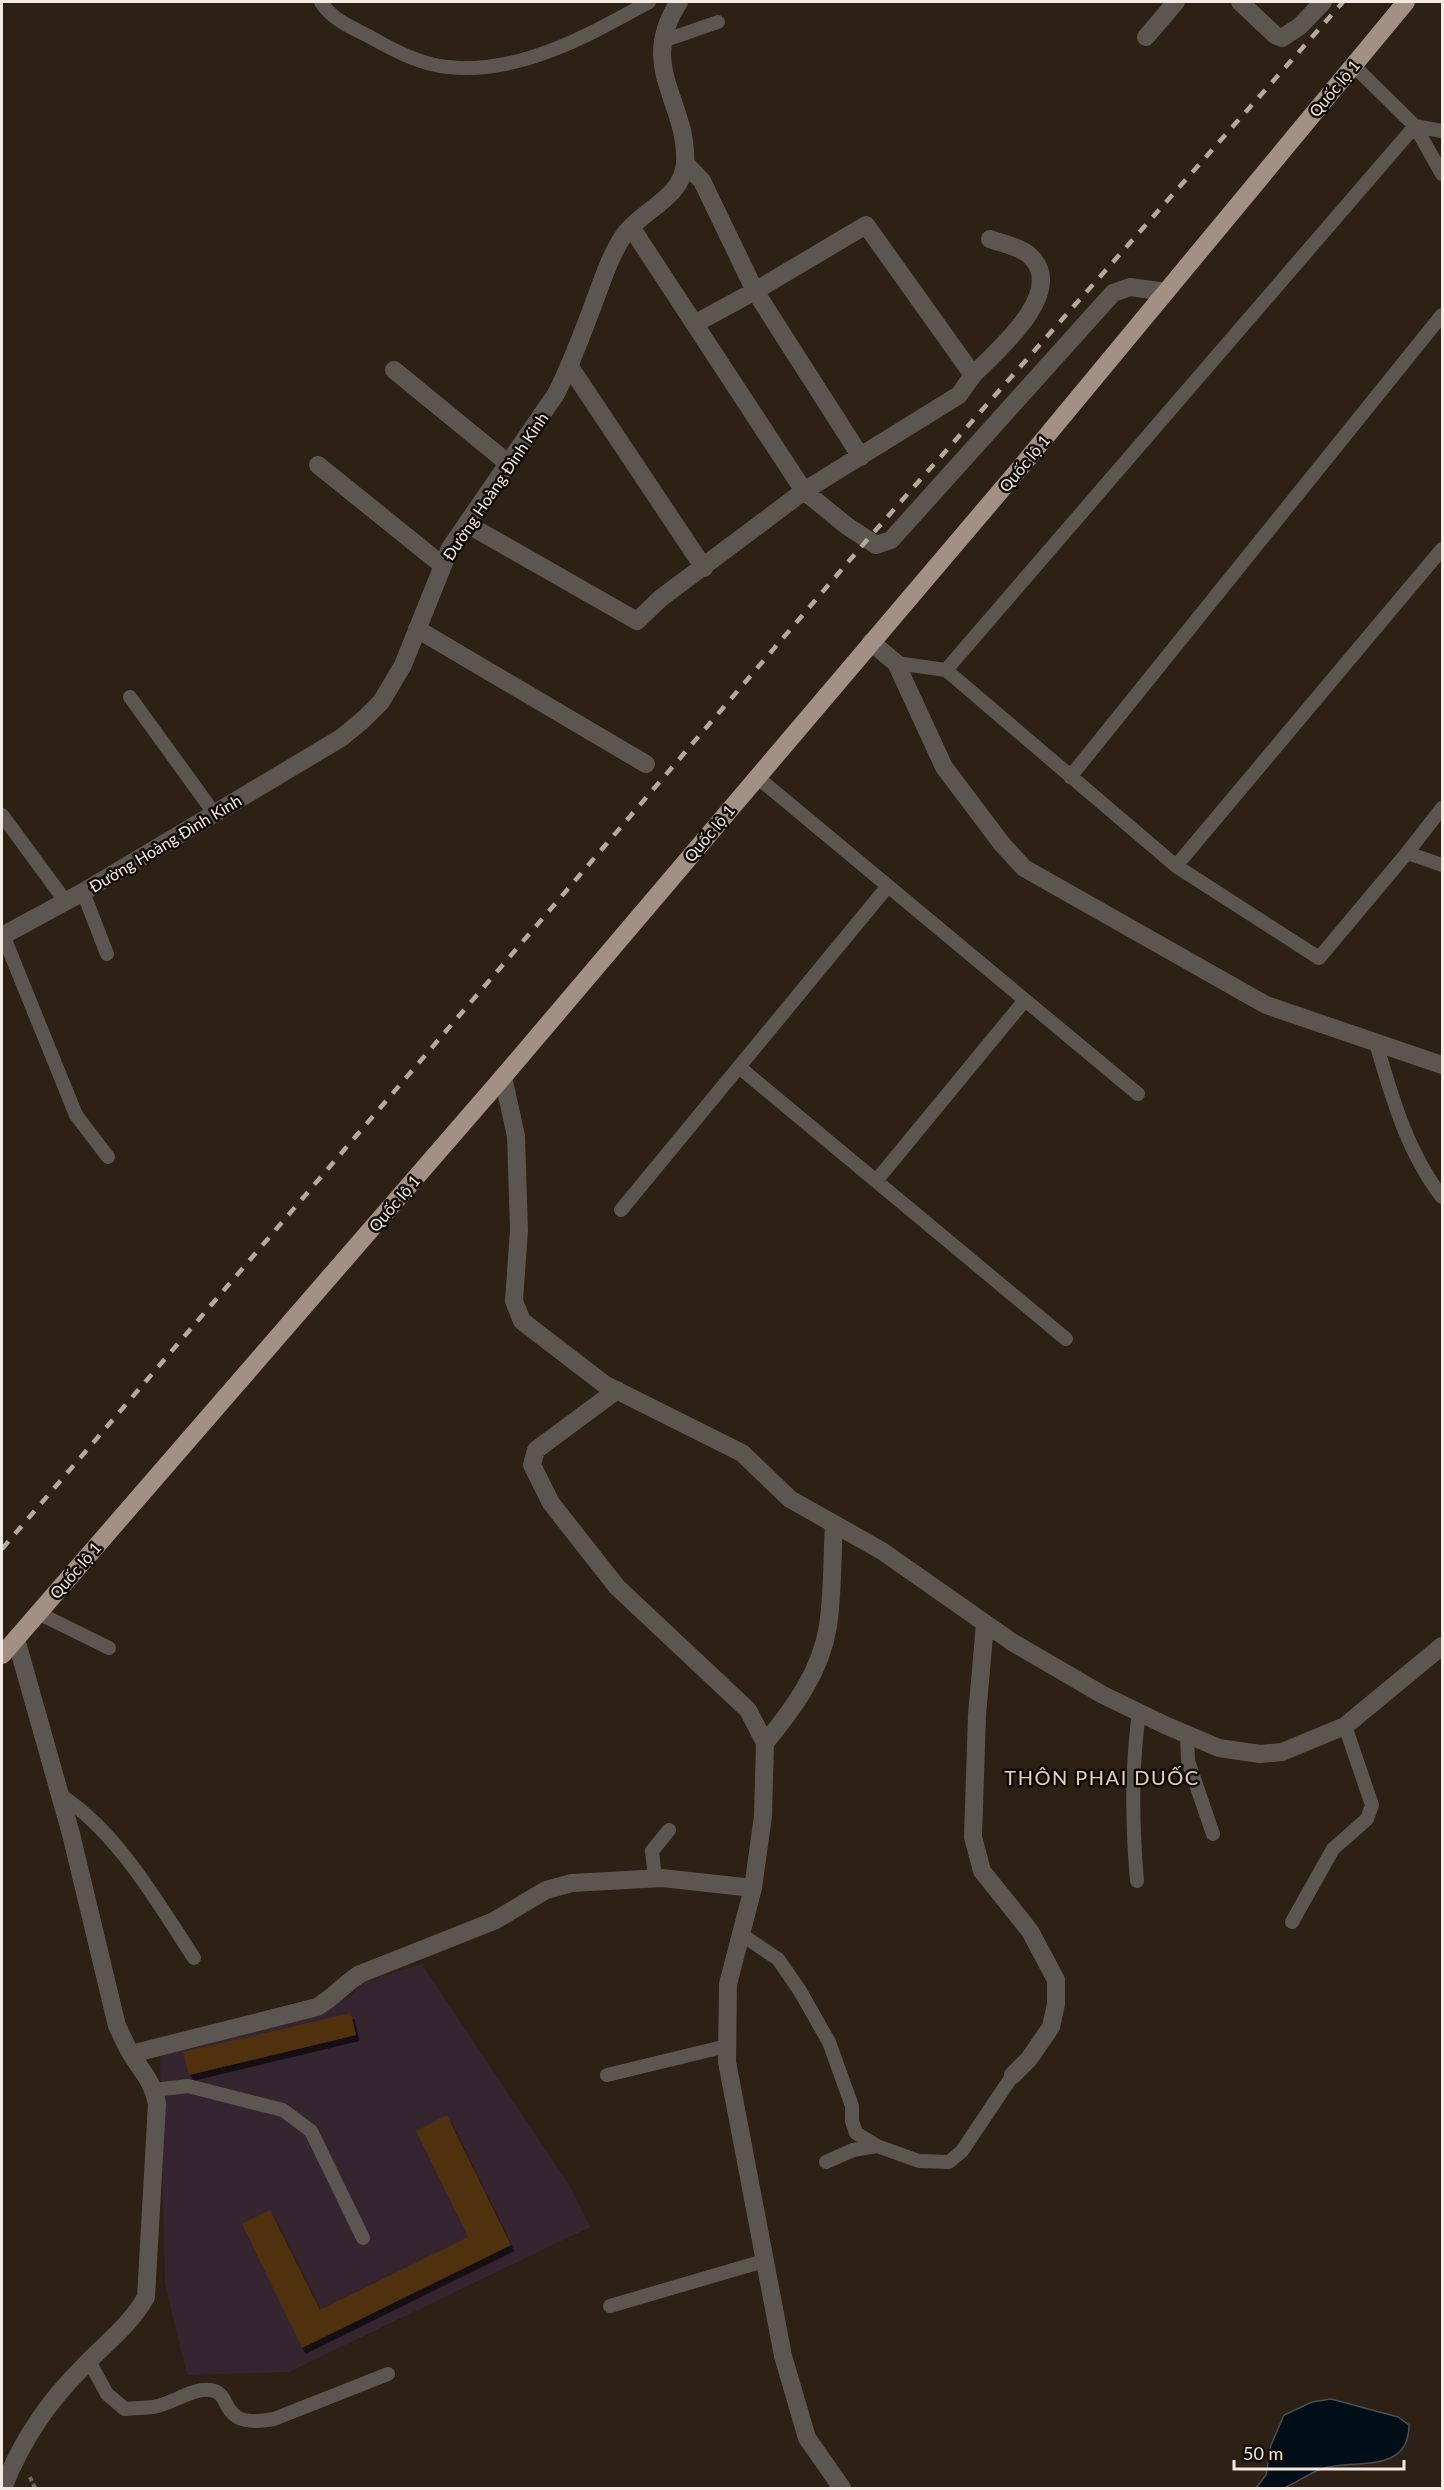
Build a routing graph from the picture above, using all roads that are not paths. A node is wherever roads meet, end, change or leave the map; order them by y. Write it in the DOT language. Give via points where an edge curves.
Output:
graph roads {
  1 [pos="321,2"];
  2 [pos="649,2"];
  3 [pos="679,2"];
  4 [pos="1176,2"];
  5 [pos="1240,2"];
  6 [pos="1323,2"];
  7 [pos="1406,2"];
  8 [pos="718,22"];
  9 [pos="1146,37"];
  10 [pos="663,41"];
  11 [pos="1353,64"];
  12 [pos="1415,126"];
  13 [pos="1443,131"];
  14 [pos="685,163"];
  15 [pos="1443,174"];
  16 [pos="631,227"];
  17 [pos="990,239"];
  18 [pos="755,291"];
  19 [pos="1166,292"];
  20 [pos="1443,315"];
  21 [pos="696,323"];
  22 [pos="570,367"];
  23 [pos="394,370"];
  24 [pos="973,375"];
  25 [pos="861,457"];
  26 [pos="509,464"];
  27 [pos="318,465"];
  28 [pos="804,491"];
  29 [pos="467,524"];
  30 [pos="1443,549"];
  31 [pos="442,565"];
  32 [pos="704,568"];
  33 [pos="417,629"];
  34 [pos="871,642"];
  35 [pos="896,663"];
  36 [pos="946,670"];
  37 [pos="130,697"];
  38 [pos="646,764"];
  39 [pos="757,777"];
  40 [pos="1070,777"];
  41 [pos="1443,808"];
  42 [pos="214,813"];
  43 [pos="2,815"];
  44 [pos="1407,853"];
  45 [pos="1443,865"];
  46 [pos="1176,866"];
  47 [pos="888,886"];
  48 [pos="83,892"];
  49 [pos="66,902"];
  50 [pos="2,936"];
  51 [pos="107,954"];
  52 [pos="1025,1000"];
  53 [pos="1376,1043"];
  54 [pos="1443,1065"];
  55 [pos="739,1067"];
  56 [pos="503,1077"];
  57 [pos="1138,1094"];
  58 [pos="108,1157"];
  59 [pos="876,1181"];
  60 [pos="1443,1197"];
  61 [pos="621,1210"];
  62 [pos="1066,1339"];
  63 [pos="616,1390"];
  64 [pos="834,1524"];
  65 [pos="38,1613"];
  66 [pos="985,1624"];
  67 [pos="15,1639"];
  68 [pos="1443,1646"];
  69 [pos="109,1648"];
  70 [pos="2,1655"];
  71 [pos="1139,1713"];
  72 [pos="1345,1726"];
  73 [pos="1187,1735"];
  74 [pos="765,1743"];
  75 [pos="60,1796"];
  76 [pos="669,1830"];
  77 [pos="1213,1833"];
  78 [pos="655,1878"];
  79 [pos="1137,1881"];
  80 [pos="753,1888"];
  81 [pos="1293,1922"];
  82 [pos="742,1935"];
  83 [pos="194,1958"];
  84 [pos="727,2046"];
  85 [pos="131,2054"];
  86 [pos="607,2075"];
  87 [pos="1013,2075"];
  88 [pos="154,2090"];
  89 [pos="877,2146"];
  90 [pos="826,2162"];
  91 [pos="363,2238"];
  92 [pos="764,2261"];
  93 [pos="610,2306"];
  94 [pos="90,2361"];
  95 [pos="388,2373"];
  96 [pos="3,2488"];
  97 [pos="842,2488"];
  1 -- 2 [label="lane" via="328,13 346,24 421,62 448,68 493,68 548,52"];
  3 -- 10 [label="street" via="667,21"];
  4 -- 9 [label="street"];
  5 -- 6 [label="street" via="1282,38"];
  7 -- 11 [label="highway, Quốc lộ 1"];
  8 -- 10 [label="lane"];
  10 -- 14 [label="street" via="664,69"];
  11 -- 12 [label="lane"];
  11 -- 19 [label="highway, Quốc lộ 1"];
  12 -- 13 [label="lane"];
  12 -- 15 [label="lane"];
  12 -- 36 [label="lane"];
  14 -- 16 [label="street, Đường Hoàng Đình Kinh" via="666,199"];
  14 -- 18 [label="street" via="710,195"];
  16 -- 21 [label="street"];
  16 -- 22 [label="street, Đường Hoàng Đình Kinh" via="611,257"];
  17 -- 24 [label="street" via="1031,256 1039,267 1040,285 1026,320"];
  18 -- 21 [label="street"];
  18 -- 24 [label="street" via="866,225"];
  18 -- 25 [label="street"];
  19 -- 28 [label="street" via="1130,287 1113,293 887,543 876,545 867,540"];
  19 -- 34 [label="highway, Quốc lộ 1"];
  20 -- 40 [label="lane"];
  21 -- 28 [label="street"];
  22 -- 26 [label="street, Đường Hoàng Đình Kinh"];
  22 -- 32 [label="street"];
  23 -- 26 [label="street"];
  24 -- 25 [label="street" via="959,395"];
  25 -- 28 [label="street"];
  26 -- 29 [label="street, Đường Hoàng Đình Kinh"];
  27 -- 31 [label="street"];
  28 -- 32 [label="street"];
  29 -- 31 [label="street, Đường Hoàng Đình Kinh"];
  29 -- 32 [label="street" via="637,621 661,598"];
  30 -- 46 [label="lane"];
  31 -- 33 [label="street, Đường Hoàng Đình Kinh"];
  33 -- 38 [label="street"];
  33 -- 42 [label="street, Đường Hoàng Đình Kinh" via="391,686 364,719 341,738"];
  34 -- 35 [label="street"];
  34 -- 39 [label="highway, Quốc lộ 1"];
  35 -- 36 [label="lane"];
  35 -- 53 [label="street" via="944,767 1024,868 1266,1005"];
  36 -- 40 [label="lane"];
  37 -- 42 [label="lane"];
  39 -- 47 [label="lane"];
  39 -- 56 [label="highway, Quốc lộ 1"];
  40 -- 46 [label="lane"];
  41 -- 44 [label="lane"];
  42 -- 48 [label="street, Đường Hoàng Đình Kinh"];
  43 -- 49 [label="lane"];
  44 -- 45 [label="lane"];
  44 -- 46 [label="lane" via="1319,958"];
  47 -- 52 [label="lane"];
  47 -- 55 [label="lane"];
  48 -- 49 [label="street, Đường Hoàng Đình Kinh"];
  48 -- 51 [label="lane"];
  49 -- 50 [label="street, Đường Hoàng Đình Kinh"];
  50 -- 58 [label="lane" via="46,1035 64,1090 76,1115"];
  52 -- 57 [label="lane"];
  52 -- 59 [label="lane"];
  53 -- 54 [label="street"];
  53 -- 60 [label="lane" via="1397,1116 1430,1181"];
  55 -- 59 [label="lane"];
  55 -- 61 [label="lane"];
  56 -- 63 [label="street" via="516,1136 519,1230 514,1301 522,1321"];
  56 -- 65 [label="highway, Quốc lộ 1"];
  59 -- 62 [label="lane"];
  63 -- 64 [label="street" via="742,1453 790,1499"];
  63 -- 74 [label="street" via="536,1450 532,1465 551,1503 617,1587 748,1710"];
  64 -- 66 [label="street" via="882,1551"];
  64 -- 74 [label="street" via="828,1627 812,1676 794,1708"];
  65 -- 67 [label="highway, Quốc lộ 1"];
  65 -- 69 [label="lane"];
  66 -- 71 [label="street"];
  66 -- 87 [label="street" via="973,1837 982,1871 1030,1931 1056,1980 1051,2027"];
  67 -- 70 [label="highway, Quốc lộ 1"];
  67 -- 75 [label="street"];
  68 -- 72 [label="street"];
  71 -- 73 [label="street"];
  71 -- 79 [label="lane" via="1133,1753 1132,1822"];
  72 -- 73 [label="street" via="1282,1752 1260,1755 1219,1748"];
  72 -- 81 [label="lane" via="1372,1805 1367,1819 1333,1849"];
  73 -- 77 [label="lane" via="1188,1761"];
  74 -- 80 [label="street" via="763,1816"];
  75 -- 83 [label="lane" via="79,1809 125,1857"];
  75 -- 85 [label="street" via="117,2026"];
  76 -- 78 [label="lane" via="652,1851"];
  78 -- 80 [label="street"];
  78 -- 85 [label="street" via="572,1883 546,1890 494,1921 360,1974 316,2007"];
  80 -- 82 [label="street"];
  82 -- 84 [label="street" via="728,1984"];
  82 -- 89 [label="lane" via="778,1959 800,1991 829,2042 849,2097 856,2133"];
  84 -- 86 [label="lane"];
  84 -- 92 [label="street"];
  85 -- 88 [label="street"];
  87 -- 89 [label="lane" via="962,2151 950,2162 919,2161"];
  88 -- 91 [label="lane" via="188,2085 283,2110 311,2131"];
  88 -- 94 [label="street" via="157,2104 146,2297 134,2317"];
  89 -- 90 [label="lane" via="853,2150"];
  92 -- 93 [label="lane"];
  92 -- 97 [label="street" via="783,2356 807,2438"];
  94 -- 95 [label="lane" via="107,2394 125,2409 154,2407 201,2390 214,2390 232,2415 259,2422"];
  94 -- 96 [label="street" via="42,2413 18,2452"];
}
